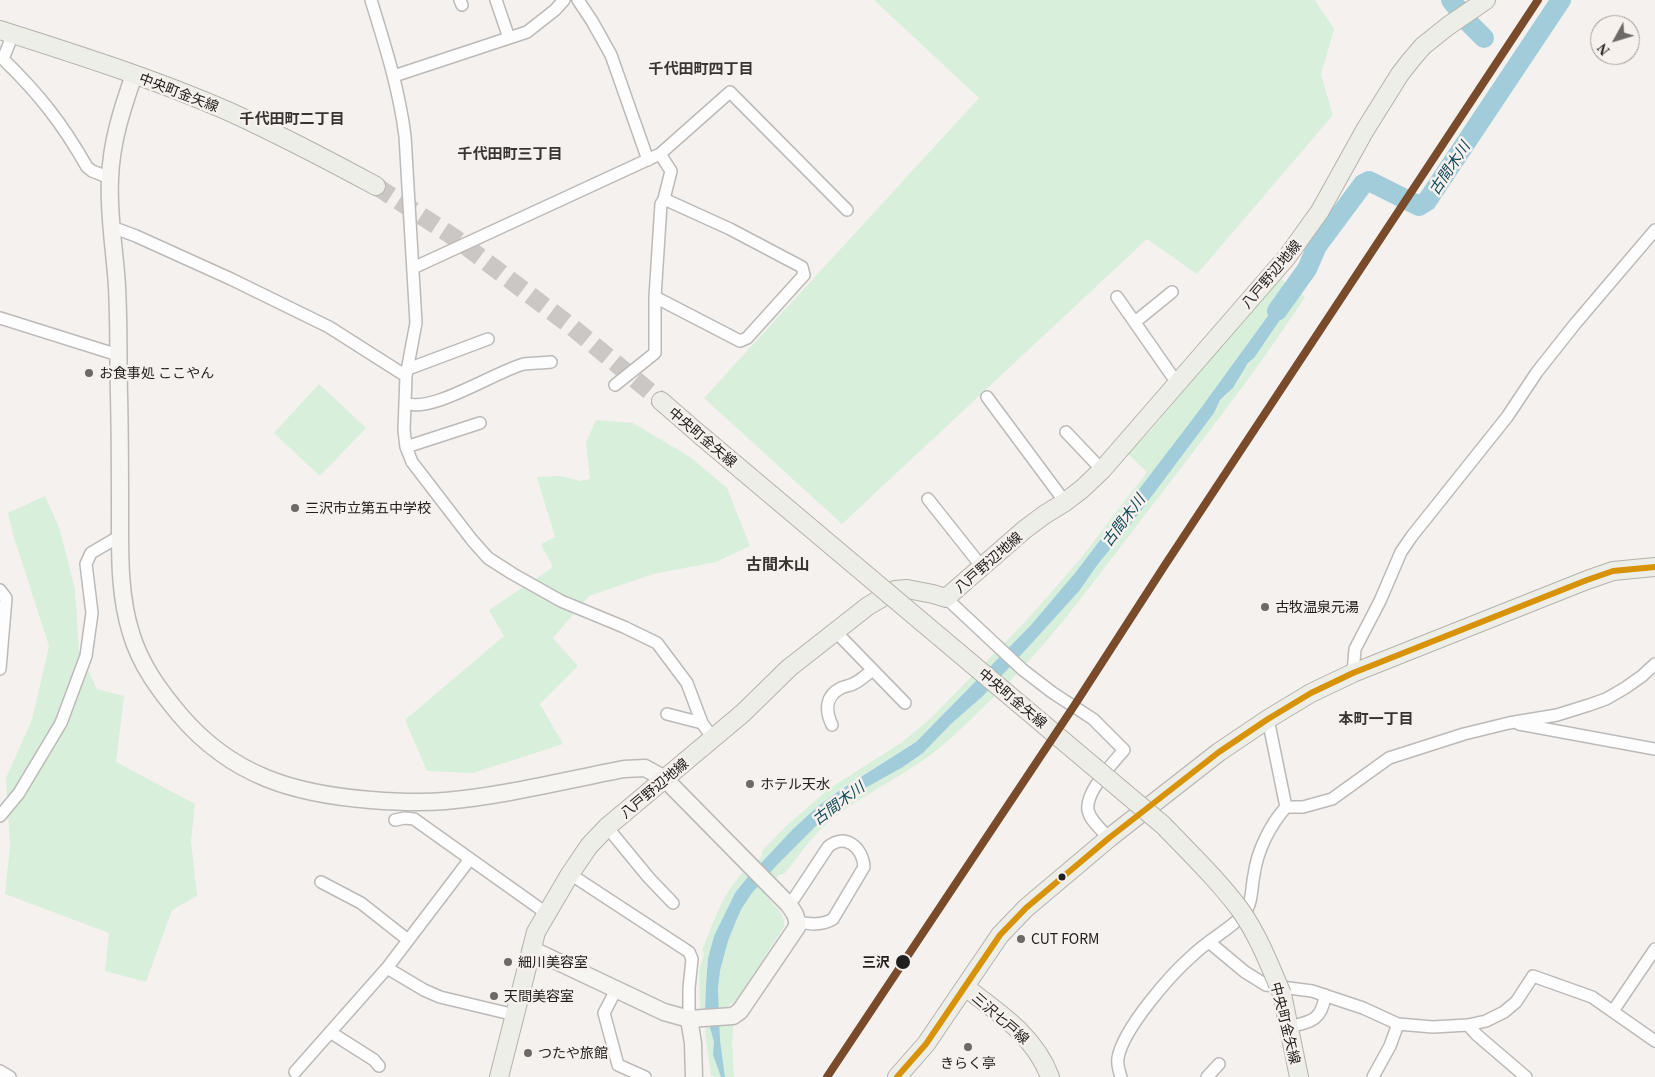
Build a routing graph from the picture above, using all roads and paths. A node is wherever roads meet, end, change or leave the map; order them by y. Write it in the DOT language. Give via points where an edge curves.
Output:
graph roads {
  1 [pos="496,0"];
  2 [pos="564,0"];
  3 [pos="578,0"];
  4 [pos="1486,0"];
  5 [pos="374,1"];
  6 [pos="6,32"];
  7 [pos="509,38"];
  8 [pos="1,61"];
  9 [pos="134,75"];
  10 [pos="394,76"];
  11 [pos="660,154"];
  12 [pos="648,160"];
  13 [pos="110,178"];
  14 [pos="376,186"];
  15 [pos="664,199"];
  16 [pos="847,210"];
  17 [pos="112,228"];
  18 [pos="1655,230"];
  19 [pos="413,268"];
  20 [pos="1172,292"];
  21 [pos="655,297"];
  22 [pos="1117,297"];
  23 [pos="0,318"];
  24 [pos="1134,322"];
  25 [pos="488,339"];
  26 [pos="118,355"];
  27 [pos="551,362"];
  28 [pos="407,372"];
  29 [pos="1177,384"];
  30 [pos="616,385"];
  31 [pos="987,397"];
  32 [pos="661,401"];
  33 [pos="406,403"];
  34 [pos="480,423"];
  35 [pos="1066,432"];
  36 [pos="406,447"];
  37 [pos="1102,470"];
  38 [pos="928,499"];
  39 [pos="1065,502"];
  40 [pos="120,536"];
  41 [pos="1655,566"];
  42 [pos="982,567"];
  43 [pos="0,590"];
  44 [pos="946,598"];
  45 [pos="835,631"];
  46 [pos="1655,664"];
  47 [pos="0,669"];
  48 [pos="873,670"];
  49 [pos="1353,673"];
  50 [pos="905,703"];
  51 [pos="667,714"];
  52 [pos="1268,719"];
  53 [pos="702,723"];
  54 [pos="1509,723"];
  55 [pos="832,725"];
  56 [pos="712,737"];
  57 [pos="1655,749"];
  58 [pos="665,779"];
  59 [pos="1286,807"];
  60 [pos="0,816"];
  61 [pos="394,820"];
  62 [pos="606,827"];
  63 [pos="1109,838"];
  64 [pos="470,859"];
  65 [pos="570,874"];
  66 [pos="321,882"];
  67 [pos="673,903"];
  68 [pos="788,904"];
  69 [pos="546,913"];
  70 [pos="797,922"];
  71 [pos="408,940"];
  72 [pos="1208,942"];
  73 [pos="1655,948"];
  74 [pos="532,950"];
  75 [pos="387,968"];
  76 [pos="965,987"];
  77 [pos="616,990"];
  78 [pos="1325,995"];
  79 [pos="1613,1011"];
  80 [pos="515,1015"];
  81 [pos="692,1019"];
  82 [pos="1398,1024"];
  83 [pos="1468,1024"];
  84 [pos="1288,1027"];
  85 [pos="330,1032"];
  86 [pos="1655,1041"];
  87 [pos="1220,1064"];
  88 [pos="618,1065"];
  89 [pos="379,1066"];
  90 [pos="0,1071"];
  91 [pos="295,1072"];
  92 [pos="10,1077"];
  93 [pos="499,1077"];
  94 [pos="618,1077"];
  95 [pos="646,1077"];
  96 [pos="694,1077"];
  97 [pos="897,1077"];
  98 [pos="1050,1077"];
  99 [pos="1121,1077"];
  100 [pos="1207,1077"];
  101 [pos="1299,1077"];
  102 [pos="1373,1077"];
  103 [pos="1526,1077"];
  1 -- 7 [label="street"];
  2 -- 7 [label="street" via="528,32"];
  3 -- 12 [label="street" via="611,56"];
  4 -- 29 [label="main road, 八戸野辺地線" via="1423,46 1411,60 1365,130 1320,212 1287,257"];
  5 -- 10 [label="street"];
  6 -- 8 [label="street"];
  6 -- 9 [label="main road, 中央町金矢線"];
  7 -- 10 [label="street"];
  8 -- 13 [label="street" via="40,96 87,167"];
  9 -- 13 [label="street" via="117,127"];
  9 -- 14 [label="main road, 中央町金矢線" via="303,146"];
  10 -- 19 [label="street" via="405,136"];
  11 -- 12 [label="street"];
  11 -- 15 [label="street" via="671,171"];
  11 -- 16 [label="street" via="730,92"];
  12 -- 19 [label="street"];
  13 -- 17 [label="street"];
  15 -- 21 [label="street" via="661,204"];
  15 -- 21 [label="street" via="802,267 804,275 747,338 740,341"];
  17 -- 26 [label="street" via="118,289"];
  17 -- 28 [label="street" via="231,279 329,327"];
  18 -- 49 [label="street" via="1537,372 1507,416 1412,536 1355,649"];
  19 -- 28 [label="street" via="416,323"];
  20 -- 24 [label="street"];
  21 -- 30 [label="street" via="655,353"];
  22 -- 24 [label="street"];
  23 -- 26 [label="street"];
  24 -- 29 [label="street"];
  25 -- 28 [label="street"];
  26 -- 40 [label="street"];
  27 -- 33 [label="street" via="524,364 428,403"];
  28 -- 33 [label="street"];
  29 -- 37 [label="main road, 八戸野辺地線"];
  31 -- 39 [label="street"];
  32 -- 84 [label="main road, 中央町金矢線, bridge" via="1163,825 1241,912 1266,955 1282,994"];
  33 -- 36 [label="street"];
  34 -- 36 [label="street"];
  35 -- 37 [label="street"];
  36 -- 53 [label="street" via="412,462 488,558 561,601 657,643 687,682"];
  37 -- 39 [label="main road, 八戸野辺地線"];
  38 -- 42 [label="street"];
  39 -- 42 [label="main road, 八戸野辺地線" via="1044,515"];
  40 -- 58 [label="street" via="123,599 131,634 144,666 188,724 214,748 244,768 279,784 352,799 404,802 446,801 624,769 645,768"];
  40 -- 60 [label="street" via="91,552 86,564 92,613 86,656 61,723 19,794"];
  41 -- 49 [label="main road" via="1613,571 1587,580"];
  42 -- 44 [label="main road, 八戸野辺地線"];
  43 -- 47 [label="street" via="6,598"];
  44 -- 45 [label="main road, 八戸野辺地線" via="906,589 896,590"];
  44 -- 63 [label="street" via="1023,670 1093,719 1124,750 1091,793 1088,803 1093,820"];
  45 -- 48 [label="street"];
  45 -- 56 [label="main road, 八戸野辺地線"];
  46 -- 54 [label="street" via="1606,699 1557,715"];
  48 -- 50 [label="street"];
  48 -- 55 [label="street" via="854,684 834,692 828,699 827,716"];
  49 -- 52 [label="main road"];
  51 -- 53 [label="street"];
  52 -- 59 [label="street"];
  52 -- 63 [label="main road" via="1219,752"];
  53 -- 56 [label="street"];
  54 -- 57 [label="street"];
  54 -- 59 [label="street" via="1389,758 1332,799 1303,807"];
  56 -- 58 [label="main road, 八戸野辺地線"];
  58 -- 62 [label="main road, 八戸野辺地線"];
  58 -- 68 [label="street"];
  59 -- 72 [label="street" via="1270,830 1259,855 1245,913"];
  61 -- 64 [label="street" via="414,819"];
  62 -- 65 [label="main road, 八戸野辺地線"];
  62 -- 67 [label="street"];
  63 -- 76 [label="main road" via="1026,908 1000,935"];
  64 -- 69 [label="street"];
  64 -- 71 [label="street"];
  65 -- 69 [label="main road, 八戸野辺地線"];
  65 -- 81 [label="street" via="689,952 692,959 689,988"];
  66 -- 71 [label="street" via="361,903"];
  68 -- 70 [label="street" via="796,914"];
  68 -- 70 [label="street" via="834,842 847,842 860,851 864,867 832,919 818,924"];
  69 -- 74 [label="main road, 八戸野辺地線" via="536,932"];
  70 -- 81 [label="street" via="797,927 740,1011 733,1016"];
  71 -- 75 [label="street"];
  72 -- 78 [label="street" via="1266,985"];
  72 -- 99 [label="street" via="1152,999 1125,1038 1118,1061"];
  73 -- 79 [label="street"];
  74 -- 77 [label="street"];
  74 -- 80 [label="main road, 八戸野辺地線"];
  75 -- 80 [label="street" via="440,997"];
  75 -- 85 [label="street"];
  76 -- 97 [label="main road" via="926,1044"];
  76 -- 98 [label="main road, 三沢七戸線" via="1020,1031 1034,1047"];
  77 -- 81 [label="street" via="664,1012"];
  77 -- 88 [label="street" via="604,1013"];
  78 -- 82 [label="street"];
  78 -- 84 [label="street" via="1319,1016"];
  79 -- 83 [label="street" via="1592,997 1533,976 1516,1002 1504,1012 1486,1021"];
  79 -- 86 [label="street"];
  80 -- 93 [label="main road, 八戸野辺地線"];
  81 -- 96 [label="street"];
  82 -- 83 [label="street" via="1433,1027"];
  82 -- 102 [label="street"];
  83 -- 103 [label="street"];
  84 -- 101 [label="main road, 中央町金矢線"];
  85 -- 89 [label="street"];
  85 -- 91 [label="street"];
  87 -- 100 [label="street"];
  88 -- 94 [label="street"];
  88 -- 95 [label="street"];
  90 -- 92 [label="street"];
}
